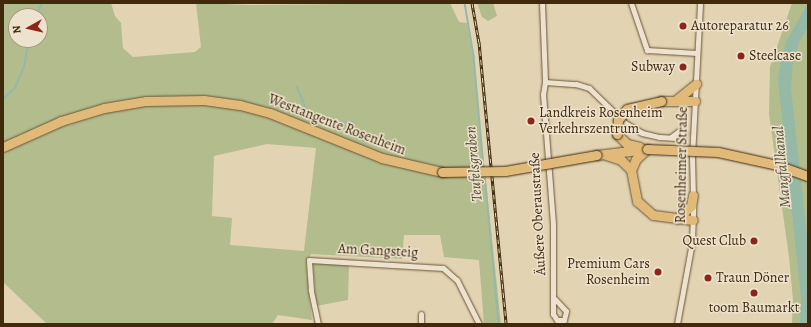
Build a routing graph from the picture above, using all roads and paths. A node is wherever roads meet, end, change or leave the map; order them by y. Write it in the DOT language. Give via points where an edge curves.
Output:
graph roads {
  1 [pos="542,3"];
  2 [pos="631,3"];
  3 [pos="700,3"];
  4 [pos="697,53"];
  5 [pos="545,82"];
  6 [pos="696,84"];
  7 [pos="676,100"];
  8 [pos="695,101"];
  9 [pos="617,134"];
  10 [pos="671,137"];
  11 [pos="3,147"];
  12 [pos="648,149"];
  13 [pos="597,155"];
  14 [pos="631,170"];
  15 [pos="808,176"];
  16 [pos="693,195"];
  17 [pos="677,219"];
  18 [pos="693,220"];
  19 [pos="553,297"];
  20 [pos="421,314"];
  21 [pos="318,324"];
  22 [pos="421,324"];
  23 [pos="479,324"];
  24 [pos="677,324"];
  1 -- 5 [label="street, Äußere Oberaustraße"];
  2 -- 4 [label="street" via="647,50"];
  3 -- 4 [label="street, Rosenheimer Straße"];
  4 -- 6 [label="street, Rosenheimer Straße"];
  5 -- 10 [label="street" via="576,84 589,88 630,128 648,134"];
  5 -- 19 [label="street, Äußere Oberaustraße" via="542,94 553,225"];
  6 -- 7 [label="highway"];
  6 -- 8 [label="street, Rosenheimer Straße"];
  7 -- 8 [label="highway"];
  7 -- 9 [label="highway, bridge" via="627,109 618,120"];
  8 -- 16 [label="street, Rosenheimer Straße"];
  9 -- 12 [label="highway" via="627,144"];
  9 -- 13 [label="highway" via="612,146"];
  11 -- 13 [label="highway, Westtangente Rosenheim, bridge" via="61,121 104,108 146,101 204,100 240,105 270,113 382,158 442,172 505,172"];
  12 -- 13 [label="highway, Westtangente Rosenheim"];
  12 -- 14 [label="highway" via="636,159"];
  12 -- 15 [label="highway, Westtangente Rosenheim, bridge" via="718,152 777,165"];
  13 -- 14 [label="highway" via="616,157"];
  14 -- 17 [label="highway" via="637,201 653,215"];
  16 -- 17 [label="highway" via="691,206"];
  16 -- 18 [label="street, Rosenheimer Straße"];
  17 -- 18 [label="highway"];
  18 -- 24 [label="street, Rosenheimer Straße" via="690,253"];
  20 -- 22 [label="street"];
  21 -- 23 [label="street, Am Gangsteig" via="311,290 309,260 443,268 457,280"];
}
